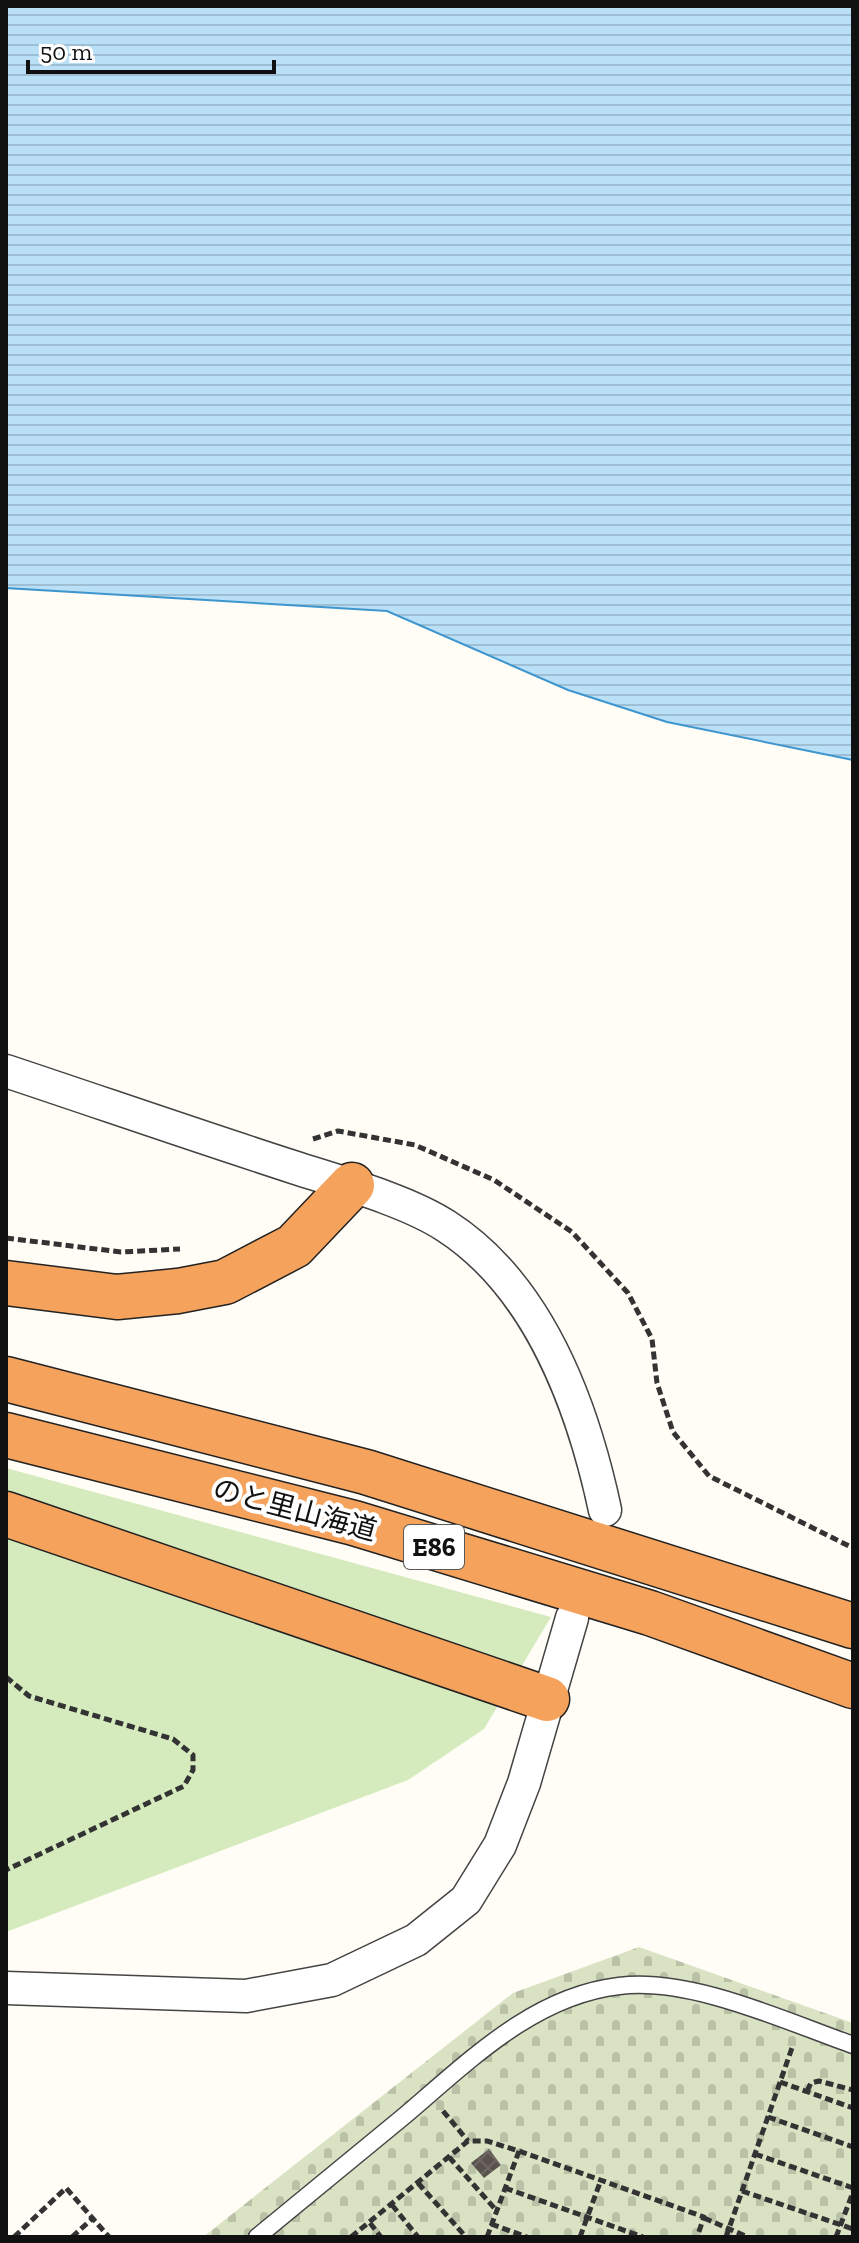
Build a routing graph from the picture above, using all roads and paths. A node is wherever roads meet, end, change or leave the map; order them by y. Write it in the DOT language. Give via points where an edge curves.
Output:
graph roads {
  1 [pos="6,1071"];
  2 [pos="297,1168"];
  3 [pos="352,1185"];
  4 [pos="6,1238"];
  5 [pos="185,1249"];
  6 [pos="6,1283"];
  7 [pos="6,1379"];
  8 [pos="6,1435"];
  9 [pos="605,1510"];
  10 [pos="6,1514"];
  11 [pos="853,1548"];
  12 [pos="572,1618"];
  13 [pos="853,1626"];
  14 [pos="6,1677"];
  15 [pos="853,1686"];
  16 [pos="547,1699"];
  17 [pos="6,1870"];
  18 [pos="6,1988"];
  19 [pos="793,2045"];
  20 [pos="853,2045"];
  21 [pos="780,2082"];
  22 [pos="853,2090"];
  23 [pos="807,2091"];
  24 [pos="438,2105"];
  25 [pos="853,2108"];
  26 [pos="768,2117"];
  27 [pos="468,2141"];
  28 [pos="853,2147"];
  29 [pos="519,2151"];
  30 [pos="755,2154"];
  31 [pos="449,2157"];
  32 [pos="601,2180"];
  33 [pos="418,2183"];
  34 [pos="505,2188"];
  35 [pos="853,2190"];
  36 [pos="742,2191"];
  37 [pos="392,2205"];
  38 [pos="497,2210"];
  39 [pos="587,2217"];
  40 [pos="704,2218"];
  41 [pos="92,2219"];
  42 [pos="370,2223"];
  43 [pos="491,2224"];
  44 [pos="841,2225"];
  45 [pos="853,2229"];
  46 [pos="727,2234"];
  47 [pos="14,2237"];
  48 [pos="72,2237"];
  49 [pos="109,2237"];
  50 [pos="257,2237"];
  51 [pos="351,2237"];
  52 [pos="381,2237"];
  53 [pos="418,2237"];
  54 [pos="466,2237"];
  55 [pos="487,2237"];
  56 [pos="527,2237"];
  57 [pos="580,2237"];
  58 [pos="643,2237"];
  59 [pos="697,2237"];
  60 [pos="748,2237"];
  61 [pos="836,2237"];
  1 -- 2 [label="street"];
  2 -- 3 [label="street"];
  2 -- 11 [label="path" via="299,1153 316,1137 338,1131 415,1145 494,1180 572,1232 628,1293 652,1339 657,1383 673,1432 709,1476"];
  3 -- 6 [label="highway" via="294,1246 225,1282 117,1297"];
  3 -- 9 [label="street" via="446,1225 493,1265 531,1315 556,1360 595,1462"];
  4 -- 5 [label="path" via="121,1252"];
  7 -- 13 [label="highway, のと里山海道 / E86" via="366,1472"];
  8 -- 15 [label="highway, のと里山海道 / E86" via="354,1523 650,1613"];
  10 -- 16 [label="highway"];
  12 -- 16 [label="street"];
  14 -- 17 [label="path" via="29,1696 173,1739 193,1755 193,1770 184,1786"];
  16 -- 18 [label="street" via="500,1845 466,1900 416,1940 332,1980 246,1996"];
  19 -- 21 [label="path"];
  20 -- 50 [label="lane" via="675,1988 618,1986 566,2001 511,2027"];
  21 -- 23 [label="path"];
  21 -- 26 [label="path"];
  22 -- 23 [label="path" via="819,2081"];
  23 -- 25 [label="path"];
  24 -- 27 [label="path"];
  26 -- 28 [label="path"];
  26 -- 30 [label="path"];
  27 -- 29 [label="path"];
  27 -- 31 [label="path"];
  29 -- 32 [label="path"];
  29 -- 34 [label="path"];
  30 -- 35 [label="path"];
  30 -- 36 [label="path"];
  31 -- 33 [label="path"];
  31 -- 38 [label="path"];
  32 -- 39 [label="path"];
  32 -- 40 [label="path"];
  33 -- 37 [label="path"];
  33 -- 54 [label="path"];
  34 -- 38 [label="path"];
  34 -- 39 [label="path"];
  35 -- 44 [label="path"];
  36 -- 44 [label="path"];
  36 -- 46 [label="path"];
  37 -- 42 [label="path"];
  37 -- 53 [label="path"];
  38 -- 43 [label="path"];
  39 -- 57 [label="path"];
  39 -- 58 [label="path"];
  40 -- 46 [label="path"];
  40 -- 59 [label="path"];
  41 -- 47 [label="path" via="66,2188"];
  41 -- 48 [label="path"];
  41 -- 49 [label="path"];
  42 -- 51 [label="path"];
  42 -- 52 [label="path"];
  43 -- 55 [label="path"];
  43 -- 56 [label="path"];
  44 -- 45 [label="path"];
  44 -- 61 [label="path"];
  46 -- 60 [label="path"];
}
